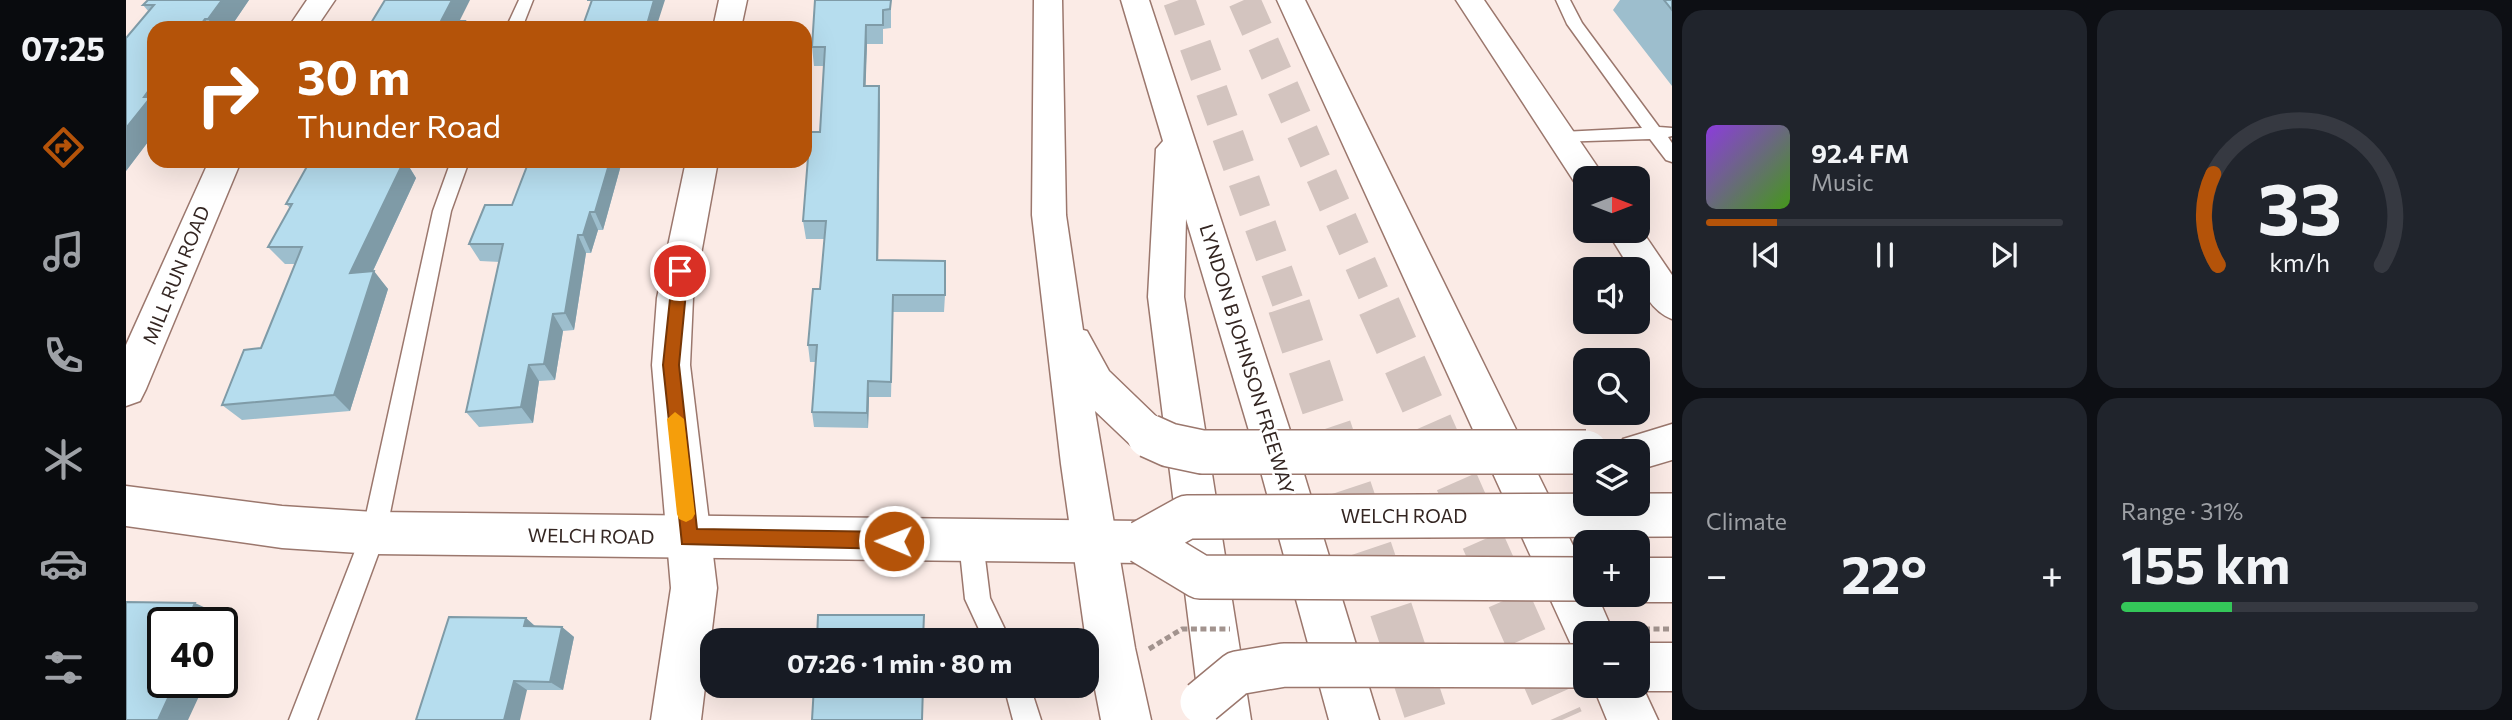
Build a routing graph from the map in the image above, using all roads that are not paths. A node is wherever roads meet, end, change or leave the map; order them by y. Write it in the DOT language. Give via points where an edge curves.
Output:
graph roads {
  1 [pos="321,0"];
  2 [pos="526,0"];
  3 [pos="733,0"];
  4 [pos="1048,0"];
  5 [pos="1135,0"];
  6 [pos="1291,0"];
  7 [pos="1322,0"];
  8 [pos="1447,0"];
  9 [pos="1470,0"];
  10 [pos="1563,0"];
  11 [pos="307,21"];
  12 [pos="517,21"];
  13 [pos="728,21"];
  14 [pos="1493,37"];
  15 [pos="1326,68"];
  16 [pos="1173,119"];
  17 [pos="1663,133"];
  18 [pos="1562,138"];
  19 [pos="1672,156"];
  20 [pos="1581,166"];
  21 [pos="222,168"];
  22 [pos="457,168"];
  23 [pos="701,168"];
  24 [pos="1632,243"];
  25 [pos="1059,297"];
  26 [pos="1672,304"];
  27 [pos="126,388"];
  28 [pos="1573,452"];
  29 [pos="126,506"];
  30 [pos="1672,515"];
  31 [pos="374,533"];
  32 [pos="689,537"];
  33 [pos="971,542"];
  34 [pos="1094,542"];
  35 [pos="1142,542"];
  36 [pos="1573,579"];
  37 [pos="1650,580"];
  38 [pos="1672,580"];
  39 [pos="1585,621"];
  40 [pos="992,628"];
  41 [pos="1573,666"];
  42 [pos="1650,667"];
  43 [pos="1672,667"];
  44 [pos="1021,698"];
  45 [pos="1623,698"];
  46 [pos="1205,714"];
  47 [pos="303,720"];
  48 [pos="676,720"];
  49 [pos="1027,720"];
  50 [pos="1126,720"];
  51 [pos="1354,720"];
  52 [pos="1633,720"];
  1 -- 11 [label="main road"];
  2 -- 12 [label="lane"];
  3 -- 13 [label="main road"];
  4 -- 25 [label="main road" via="1048,192"];
  5 -- 16 [label="main road, LYNDON B JOHNSON FREEWAY"];
  6 -- 15 [label="main road"];
  7 -- 15 [label="main road"];
  8 -- 14 [label="main road"];
  9 -- 14 [label="main road"];
  10 -- 17 [label="lane" via="1575,24"];
  14 -- 18 [label="main road"];
  15 -- 39 [label="main road"];
  16 -- 46 [label="main road" via="1166,297"];
  16 -- 51 [label="main road, LYNDON B JOHNSON FREEWAY"];
  17 -- 18 [label="lane"];
  17 -- 19 [label="lane"];
  18 -- 20 [label="main road"];
  21 -- 27 [label="main road, MILL RUN ROAD"];
  22 -- 31 [label="lane" via="442,211"];
  23 -- 32 [label="main road" via="675,298 671,365"];
  24 -- 26 [label="main road"];
  25 -- 28 [label="main road, bridge" via="1082,366 1110,404 1149,436 1169,445 1202,452"];
  25 -- 34 [label="main road"];
  29 -- 31 [label="main road, WELCH ROAD" via="282,527"];
  30 -- 35 [label="main road, WELCH ROAD, bridge" via="1187,517"];
  31 -- 32 [label="main road, WELCH ROAD"];
  31 -- 47 [label="lane"];
  32 -- 33 [label="main road, WELCH ROAD"];
  32 -- 48 [label="main road" via="694,588"];
  33 -- 34 [label="main road, WELCH ROAD"];
  33 -- 40 [label="lane" via="978,599"];
  34 -- 35 [label="main road, WELCH ROAD"];
  34 -- 50 [label="main road"];
  35 -- 36 [label="main road, bridge" via="1200,578"];
  37 -- 38 [label="main road"];
  41 -- 46 [label="main road, bridge" via="1284,665 1237,673"];
  42 -- 43 [label="main road"];
  44 -- 49 [label="lane"];
  45 -- 52 [label="main road"];
}
